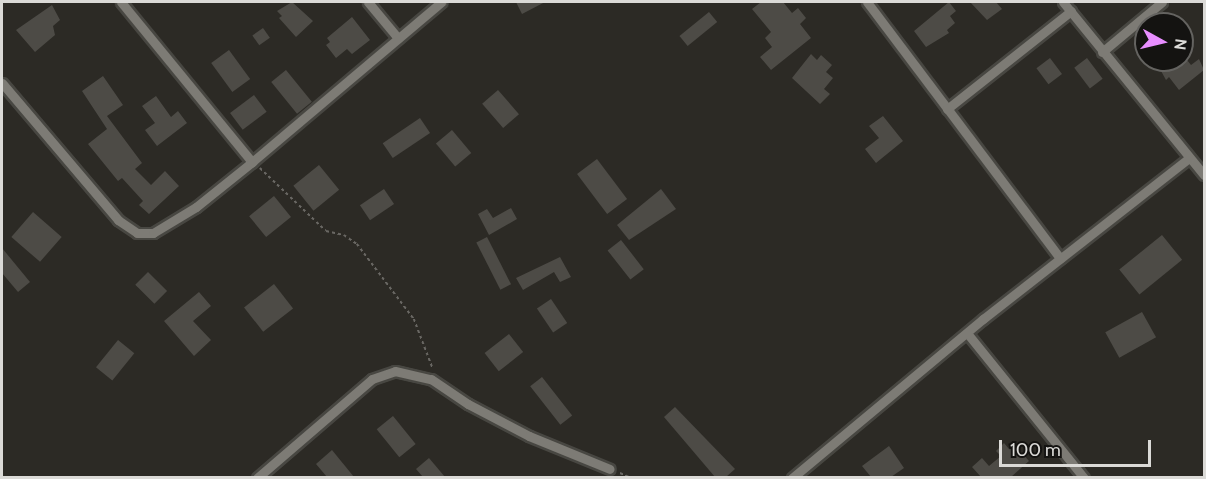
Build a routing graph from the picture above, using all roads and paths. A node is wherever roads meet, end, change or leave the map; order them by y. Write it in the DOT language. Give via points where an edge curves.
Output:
graph roads {
  1 [pos="121,2"];
  2 [pos="368,2"];
  3 [pos="441,2"];
  4 [pos="867,2"];
  5 [pos="1063,2"];
  6 [pos="1162,2"];
  7 [pos="1071,11"];
  8 [pos="398,38"];
  9 [pos="1102,52"];
  10 [pos="2,83"];
  11 [pos="10,95"];
  12 [pos="2,102"];
  13 [pos="947,109"];
  14 [pos="1189,158"];
  15 [pos="252,162"];
  16 [pos="1204,175"];
  17 [pos="1060,258"];
  18 [pos="967,333"];
  19 [pos="438,384"];
  20 [pos="610,469"];
  21 [pos="257,477"];
  22 [pos="631,477"];
  23 [pos="792,477"];
  24 [pos="1084,477"];
  1 -- 15 [label="street"];
  2 -- 8 [label="street"];
  3 -- 8 [label="street"];
  4 -- 13 [label="street"];
  5 -- 7 [label="street"];
  6 -- 9 [label="street"];
  7 -- 9 [label="street"];
  7 -- 13 [label="street"];
  8 -- 15 [label="street"];
  9 -- 14 [label="street"];
  10 -- 11 [label="street"];
  11 -- 12 [label="street"];
  11 -- 15 [label="street" via="118,220 136,233 153,233 177,219"];
  13 -- 17 [label="street"];
  14 -- 16 [label="street"];
  14 -- 17 [label="street" via="1091,238"];
  15 -- 19 [label="path" via="326,231 344,235 362,250 414,319"];
  17 -- 18 [label="street"];
  18 -- 23 [label="street"];
  18 -- 24 [label="street"];
  19 -- 20 [label="street" via="529,436"];
  19 -- 21 [label="street" via="406,373 382,373"];
  20 -- 22 [label="path"];
}
